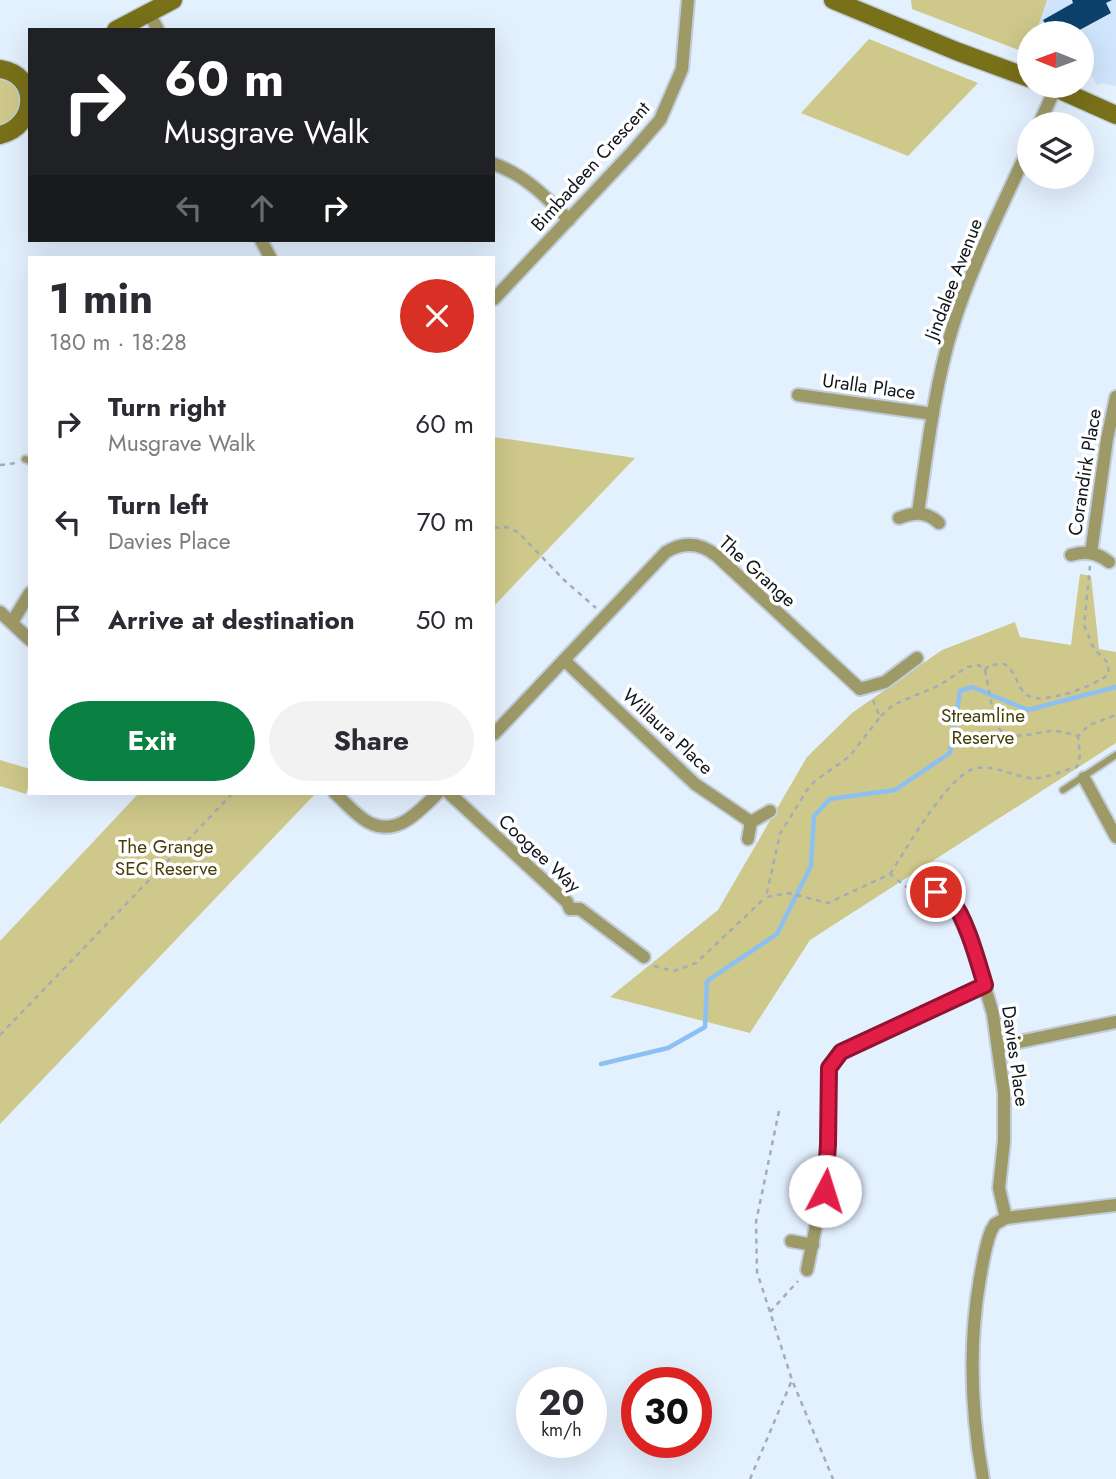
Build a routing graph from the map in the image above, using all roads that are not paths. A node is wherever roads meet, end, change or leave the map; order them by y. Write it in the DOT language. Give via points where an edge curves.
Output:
graph roads {
  1 [pos="173,0"];
  2 [pos="688,0"];
  3 [pos="833,0"];
  4 [pos="148,11"];
  5 [pos="119,28"];
  6 [pos="157,28"];
  7 [pos="11,71"];
  8 [pos="1017,74"];
  9 [pos="28,95"];
  10 [pos="1094,97"];
  11 [pos="1078,98"];
  12 [pos="1116,102"];
  13 [pos="28,111"];
  14 [pos="1116,115"];
  15 [pos="8,132"];
  16 [pos="0,150"];
  17 [pos="495,164"];
  18 [pos="1017,174"];
  19 [pos="569,220"];
  20 [pos="495,298"];
  21 [pos="798,395"];
  22 [pos="1116,397"];
  23 [pos="933,414"];
  24 [pos="918,513"];
  25 [pos="899,519"];
  26 [pos="939,523"];
  27 [pos="1091,552"];
  28 [pos="1071,555"];
  29 [pos="1109,562"];
  30 [pos="28,596"];
  31 [pos="0,612"];
  32 [pos="12,622"];
  33 [pos="28,638"];
  34 [pos="917,658"];
  35 [pos="564,660"];
  36 [pos="495,733"];
  37 [pos="1116,755"];
  38 [pos="1084,778"];
  39 [pos="1063,790"];
  40 [pos="337,795"];
  41 [pos="436,795"];
  42 [pos="451,795"];
  43 [pos="769,811"];
  44 [pos="751,822"];
  45 [pos="1116,837"];
  46 [pos="748,839"];
  47 [pos="919,897"];
  48 [pos="644,957"];
  49 [pos="985,985"];
  50 [pos="1116,1022"];
  51 [pos="999,1046"];
  52 [pos="1116,1205"];
  53 [pos="1006,1217"];
  54 [pos="791,1241"];
  55 [pos="813,1245"];
  56 [pos="807,1270"];
  57 [pos="983,1479"];
  1 -- 4 [label="street"];
  2 -- 19 [label="street, Bimbadeen Crescent" via="681,69 660,120"];
  3 -- 8 [label="street"];
  4 -- 5 [label="street"];
  4 -- 6 [label="street"];
  7 -- 9 [label="street"];
  10 -- 12 [label="street"];
  11 -- 14 [label="street"];
  13 -- 15 [label="street"];
  15 -- 16 [label="street"];
  17 -- 19 [label="street" via="531,184"];
  18 -- 23 [label="street, Jindalee Avenue" via="965,290 944,356"];
  19 -- 20 [label="street, Bimbadeen Crescent"];
  21 -- 23 [label="street, Uralla Place"];
  22 -- 27 [label="street, Corandirk Place"];
  23 -- 24 [label="street, Jindalee Avenue"];
  24 -- 25 [label="street"];
  24 -- 26 [label="street"];
  27 -- 28 [label="street, Corandirk Place"];
  27 -- 29 [label="street, Corandirk Place"];
  30 -- 32 [label="street"];
  31 -- 32 [label="street"];
  32 -- 33 [label="street"];
  34 -- 35 [label="street, The Grange" via="885,682 860,689 717,556 699,546 681,545 666,552"];
  35 -- 36 [label="street, The Grange"];
  35 -- 44 [label="street, Willaura Place" via="695,783"];
  37 -- 38 [label="lane"];
  38 -- 39 [label="lane"];
  38 -- 45 [label="street"];
  40 -- 41 [label="street" via="368,822 386,826 412,818"];
  42 -- 48 [label="street, Coogee Way" via="570,909 580,909"];
  43 -- 44 [label="street"];
  44 -- 46 [label="street"];
  47 -- 49 [label="street, Davies Place" via="936,892 951,900"];
  49 -- 51 [label="street, Davies Place"];
  49 -- 55 [label="street" via="832,1060 827,1079 827,1170"];
  50 -- 51 [label="street"];
  51 -- 53 [label="street, Davies Place" via="1005,1123 1000,1196"];
  52 -- 53 [label="street"];
  53 -- 57 [label="street" via="995,1224 987,1240 974,1322 972,1389"];
  54 -- 55 [label="street"];
  55 -- 56 [label="street"];
}
